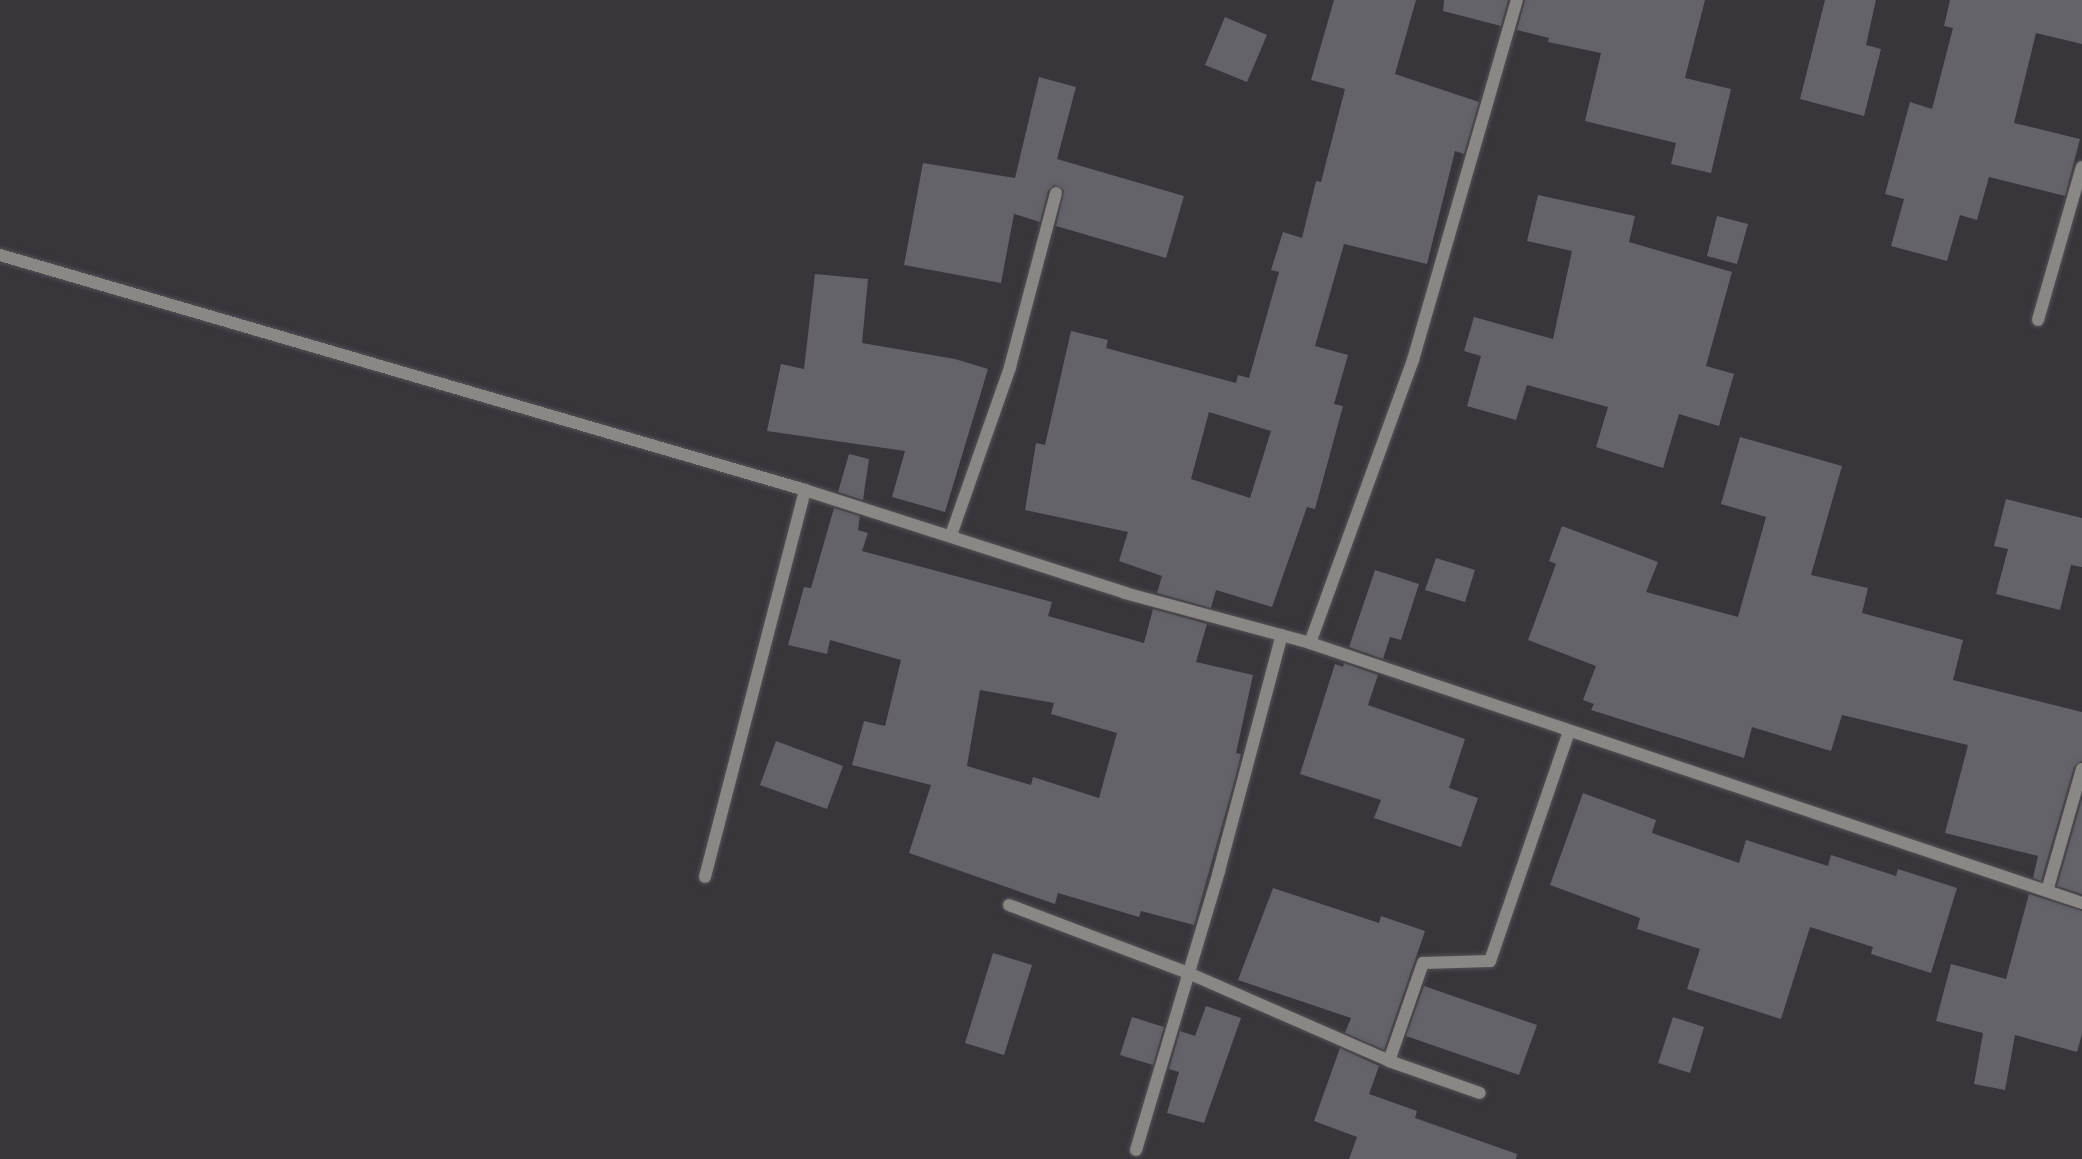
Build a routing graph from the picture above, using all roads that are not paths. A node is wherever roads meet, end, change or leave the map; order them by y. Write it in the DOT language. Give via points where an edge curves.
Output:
graph roads {
  1 [pos="1517,0"];
  2 [pos="2082,167"];
  3 [pos="1056,193"];
  4 [pos="0,255"];
  5 [pos="2038,320"];
  6 [pos="805,490"];
  7 [pos="951,535"];
  8 [pos="1282,635"];
  9 [pos="1310,643"];
  10 [pos="1569,731"];
  11 [pos="2082,770"];
  12 [pos="705,878"];
  13 [pos="2047,891"];
  14 [pos="2082,903"];
  15 [pos="1009,905"];
  16 [pos="1188,973"];
  17 [pos="1389,1061"];
  18 [pos="1480,1093"];
  19 [pos="1136,1150"];
  1 -- 9 [label="street" via="1413,360"];
  2 -- 5 [label="street"];
  3 -- 7 [label="street" via="1010,367"];
  4 -- 6 [label="street"];
  6 -- 7 [label="street"];
  6 -- 12 [label="street"];
  7 -- 8 [label="street" via="1125,593"];
  8 -- 9 [label="street"];
  8 -- 16 [label="street"];
  9 -- 10 [label="street"];
  10 -- 13 [label="street"];
  10 -- 17 [label="street" via="1490,961 1423,963"];
  11 -- 13 [label="street"];
  13 -- 14 [label="street"];
  15 -- 16 [label="street"];
  16 -- 17 [label="street"];
  16 -- 19 [label="street"];
  17 -- 18 [label="street"];
}
